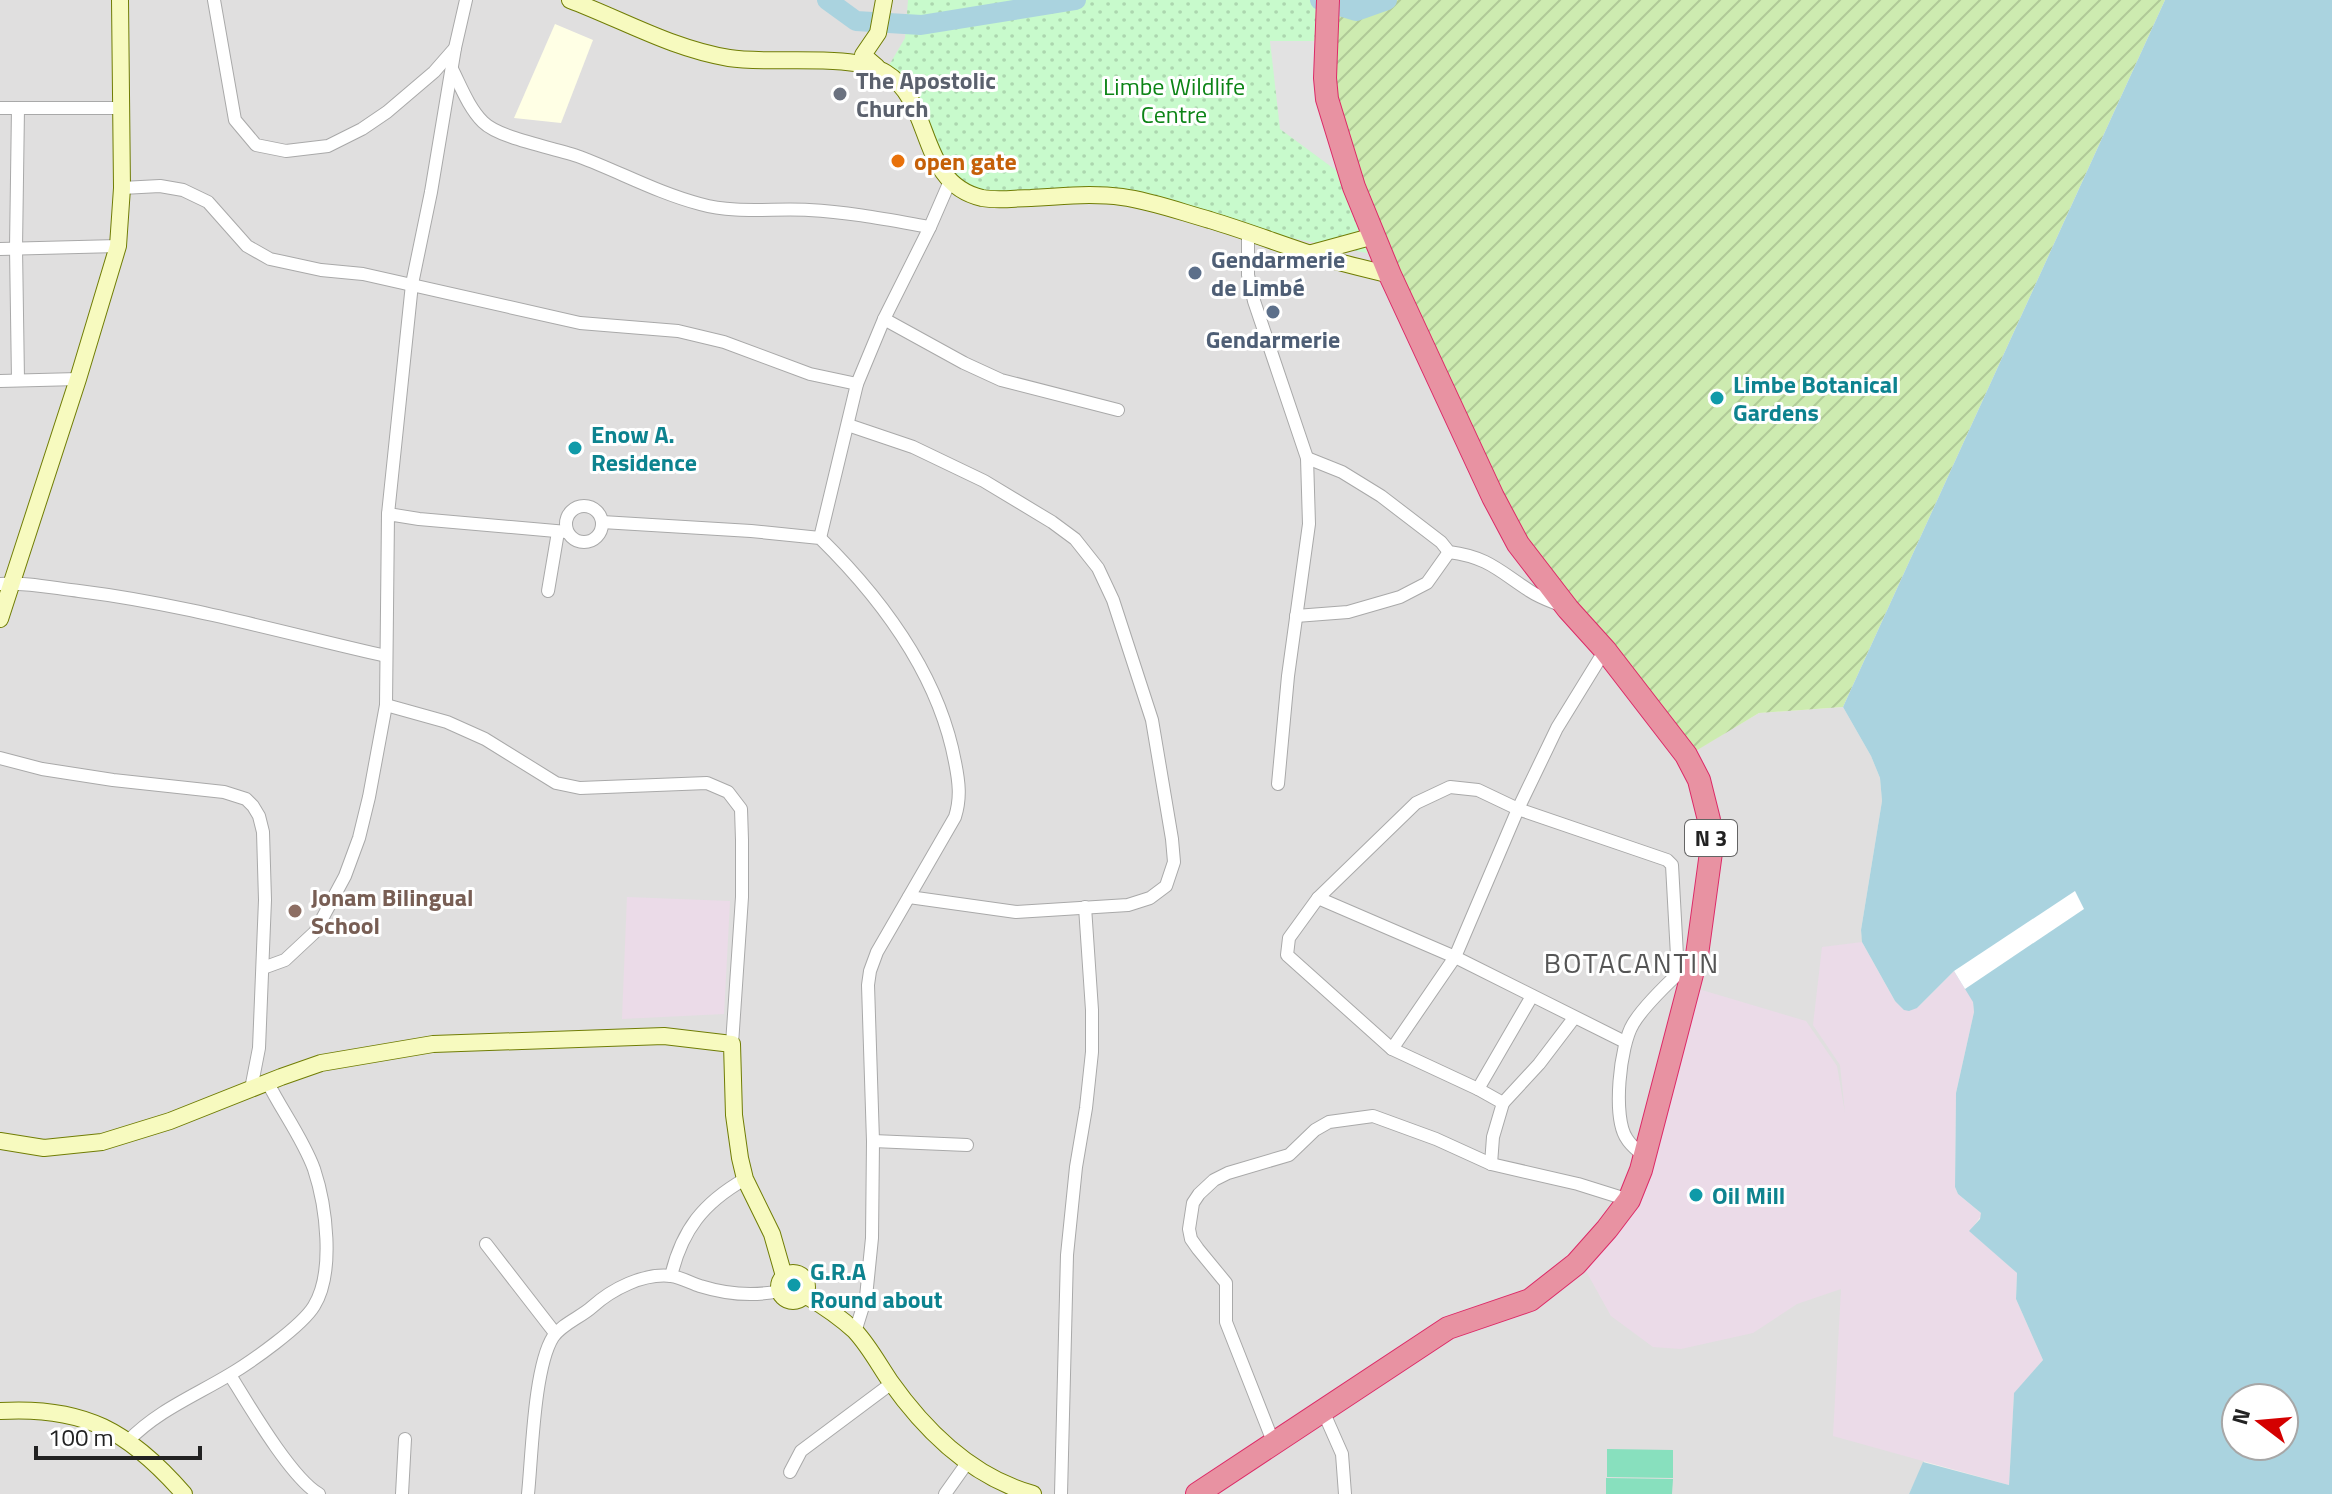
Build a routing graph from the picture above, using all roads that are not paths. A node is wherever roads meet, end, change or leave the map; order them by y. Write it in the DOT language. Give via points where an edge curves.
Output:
graph roads {
  1 [pos="120,0"];
  2 [pos="214,0"];
  3 [pos="466,0"];
  4 [pos="570,0"];
  5 [pos="1328,0"];
  6 [pos="883,3"];
  7 [pos="455,48"];
  8 [pos="452,69"];
  9 [pos="882,71"];
  10 [pos="0,108"];
  11 [pos="18,108"];
  12 [pos="122,108"];
  13 [pos="950,181"];
  14 [pos="122,188"];
  15 [pos="930,227"];
  16 [pos="1248,232"];
  17 [pos="1374,236"];
  18 [pos="118,246"];
  19 [pos="16,248"];
  20 [pos="0,249"];
  21 [pos="1310,254"];
  22 [pos="1390,275"];
  23 [pos="412,284"];
  24 [pos="884,319"];
  25 [pos="78,379"];
  26 [pos="18,380"];
  27 [pos="0,381"];
  28 [pos="857,384"];
  29 [pos="1118,410"];
  30 [pos="848,425"];
  31 [pos="1307,458"];
  32 [pos="388,514"];
  33 [pos="602,522"];
  34 [pos="563,532"];
  35 [pos="820,538"];
  36 [pos="1449,552"];
  37 [pos="5,583"];
  38 [pos="548,591"];
  39 [pos="1568,609"];
  40 [pos="1296,616"];
  41 [pos="0,619"];
  42 [pos="1605,650"];
  43 [pos="386,656"];
  44 [pos="386,705"];
  45 [pos="0,758"];
  46 [pos="1278,784"];
  47 [pos="1518,809"];
  48 [pos="909,897"];
  49 [pos="1318,898"];
  50 [pos="1085,907"];
  51 [pos="1697,955"];
  52 [pos="1455,957"];
  53 [pos="263,968"];
  54 [pos="1678,974"];
  55 [pos="1532,996"];
  56 [pos="1574,1018"];
  57 [pos="1625,1042"];
  58 [pos="732,1044"];
  59 [pos="1392,1049"];
  60 [pos="268,1083"];
  61 [pos="251,1089"];
  62 [pos="1478,1089"];
  63 [pos="1503,1103"];
  64 [pos="0,1141"];
  65 [pos="873,1141"];
  66 [pos="967,1145"];
  67 [pos="1644,1157"];
  68 [pos="1491,1164"];
  69 [pos="745,1179"];
  70 [pos="1629,1200"];
  71 [pos="486,1244"];
  72 [pos="671,1276"];
  73 [pos="781,1283"];
  74 [pos="805,1295"];
  75 [pos="855,1332"];
  76 [pos="555,1333"];
  77 [pos="230,1375"];
  78 [pos="892,1383"];
  79 [pos="0,1411"];
  80 [pos="1323,1411"];
  81 [pos="405,1439"];
  82 [pos="128,1441"];
  83 [pos="1274,1444"];
  84 [pos="967,1463"];
  85 [pos="790,1472"];
  86 [pos="184,1494"];
  87 [pos="319,1494"];
  88 [pos="402,1494"];
  89 [pos="528,1494"];
  90 [pos="945,1494"];
  91 [pos="1033,1494"];
  92 [pos="1061,1494"];
  93 [pos="1197,1494"];
  94 [pos="1345,1494"];
  1 -- 12 [label="street"];
  2 -- 7 [label="street" via="235,120 256,145 286,151 328,146 362,129 434,72"];
  3 -- 7 [label="street"];
  4 -- 9 [label="street" via="668,42 730,58 851,63"];
  5 -- 17 [label="highway, N 3" via="1325,78 1330,115"];
  6 -- 9 [label="street" via="878,33 863,55"];
  7 -- 8 [label="street"];
  8 -- 15 [label="street" via="486,124 661,192 702,205 854,213"];
  8 -- 23 [label="street"];
  9 -- 13 [label="street" via="910,99"];
  10 -- 11 [label="street"];
  11 -- 12 [label="street"];
  11 -- 19 [label="street"];
  12 -- 14 [label="street"];
  13 -- 15 [label="street"];
  13 -- 16 [label="street" via="981,197 1005,200 1118,196"];
  14 -- 18 [label="street"];
  14 -- 23 [label="street" via="183,190 208,202 247,246 270,259"];
  15 -- 24 [label="street"];
  16 -- 21 [label="street"];
  16 -- 31 [label="street" via="1254,301"];
  17 -- 21 [label="street"];
  17 -- 22 [label="highway, N 3"];
  18 -- 19 [label="street"];
  18 -- 25 [label="street"];
  19 -- 20 [label="street"];
  19 -- 26 [label="street"];
  21 -- 22 [label="street"];
  22 -- 39 [label="highway, N 3" via="1511,532"];
  23 -- 28 [label="street" via="580,323 678,331"];
  23 -- 32 [label="street"];
  24 -- 28 [label="street"];
  24 -- 29 [label="street" via="1001,380"];
  25 -- 26 [label="street"];
  25 -- 37 [label="street"];
  26 -- 27 [label="street"];
  28 -- 30 [label="street"];
  30 -- 35 [label="street"];
  30 -- 50 [label="street" via="913,447 984,481 1075,539 1098,568 1152,720 1174,862 1166,886 1150,898"];
  31 -- 36 [label="street" via="1381,496"];
  31 -- 40 [label="street" via="1309,524"];
  32 -- 34 [label="street"];
  32 -- 43 [label="street"];
  33 -- 34 [label="street" via="596,537 586,542"];
  33 -- 34 [label="street" via="593,508 576,507"];
  33 -- 35 [label="street"];
  34 -- 38 [label="street"];
  35 -- 48 [label="street" via="874,598 912,655 932,689 952,746 960,803"];
  36 -- 39 [label="street" via="1485,560"];
  36 -- 40 [label="street" via="1427,583 1400,597 1348,612"];
  37 -- 41 [label="street"];
  37 -- 43 [label="street" via="139,600"];
  39 -- 42 [label="highway, N 3"];
  40 -- 46 [label="street"];
  42 -- 47 [label="street" via="1557,728"];
  42 -- 51 [label="highway, N 3" via="1686,755 1699,780 1712,845"];
  43 -- 44 [label="street"];
  44 -- 53 [label="street" via="359,838 340,887 315,932 285,960"];
  44 -- 58 [label="street" via="485,739 556,783 580,788 707,783 728,792 741,809 742,840"];
  45 -- 53 [label="street" via="75,775 207,789 246,799 263,832"];
  47 -- 49 [label="street" via="1478,790 1450,787 1416,803"];
  47 -- 52 [label="street"];
  47 -- 54 [label="street" via="1672,865"];
  48 -- 50 [label="street" via="1016,912"];
  48 -- 65 [label="street" via="870,971"];
  49 -- 52 [label="street"];
  49 -- 59 [label="street" via="1289,938 1287,955"];
  50 -- 92 [label="street" via="1092,1052 1067,1255"];
  51 -- 54 [label="street"];
  51 -- 67 [label="highway, N 3"];
  52 -- 55 [label="street"];
  52 -- 59 [label="street"];
  53 -- 61 [label="street"];
  54 -- 57 [label="street" via="1633,1024"];
  55 -- 56 [label="street"];
  55 -- 62 [label="street"];
  56 -- 57 [label="street"];
  56 -- 63 [label="street"];
  57 -- 67 [label="street" via="1621,1124"];
  58 -- 60 [label="street" via="643,1036 433,1044 321,1063"];
  58 -- 69 [label="street" via="736,1141"];
  59 -- 62 [label="street"];
  60 -- 61 [label="street"];
  60 -- 77 [label="street" via="313,1168 323,1214 326,1275 314,1307"];
  61 -- 64 [label="street" via="102,1142 44,1148"];
  62 -- 63 [label="street"];
  63 -- 68 [label="street"];
  65 -- 66 [label="street"];
  65 -- 75 [label="street" via="870,1262"];
  67 -- 70 [label="highway, N 3"];
  68 -- 70 [label="street"];
  68 -- 83 [label="street" via="1373,1116 1357,1117 1329,1122 1289,1155 1228,1173 1199,1194 1189,1216 1191,1239 1226,1283 1226,1322"];
  69 -- 72 [label="street" via="691,1225"];
  69 -- 73 [label="street" via="781,1258"];
  70 -- 80 [label="highway, N 3" via="1576,1264 1530,1300 1448,1328"];
  71 -- 76 [label="street"];
  72 -- 73 [label="street" via="731,1294 762,1294"];
  72 -- 76 [label="street" via="624,1285"];
  73 -- 74 [label="street" via="785,1300"];
  73 -- 74 [label="street" via="789,1273 800,1275 807,1284"];
  74 -- 75 [label="street"];
  75 -- 78 [label="street"];
  76 -- 89 [label="street" via="545,1353"];
  77 -- 82 [label="street" via="158,1415"];
  77 -- 87 [label="street" via="284,1457"];
  78 -- 84 [label="street" via="931,1432"];
  78 -- 85 [label="street" via="801,1451"];
  79 -- 82 [label="street" via="67,1413"];
  80 -- 83 [label="highway, N 3"];
  80 -- 94 [label="street" via="1342,1454"];
  81 -- 88 [label="street"];
  82 -- 86 [label="street"];
  83 -- 93 [label="highway, N 3"];
  84 -- 90 [label="street"];
  84 -- 91 [label="street" via="999,1483"];
}
